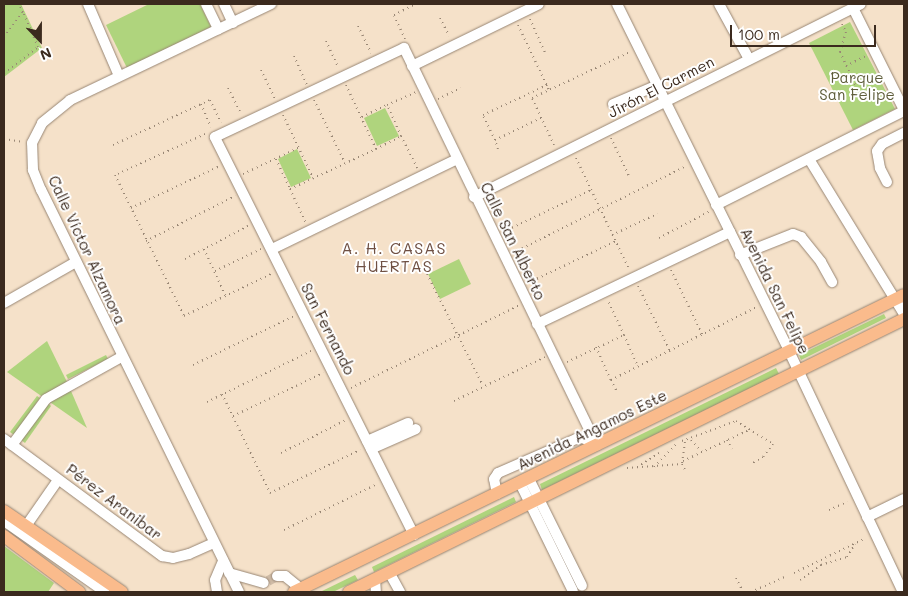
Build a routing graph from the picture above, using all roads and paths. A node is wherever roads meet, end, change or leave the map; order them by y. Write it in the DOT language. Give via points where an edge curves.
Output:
graph roads {
  1 [pos="19,4"];
  2 [pos="88,4"];
  3 [pos="206,4"];
  4 [pos="224,4"];
  5 [pos="271,4"];
  6 [pos="416,4"];
  7 [pos="539,4"];
  8 [pos="617,4"];
  9 [pos="719,4"];
  10 [pos="857,6"];
  11 [pos="526,10"];
  12 [pos="23,12"];
  13 [pos="514,16"];
  14 [pos="440,18"];
  15 [pos="233,22"];
  16 [pos="358,26"];
  17 [pos="843,26"];
  18 [pos="853,28"];
  19 [pos="218,29"];
  20 [pos="846,32"];
  21 [pos="4,37"];
  22 [pos="326,41"];
  23 [pos="453,45"];
  24 [pos="639,47"];
  25 [pos="404,48"];
  26 [pos="546,55"];
  27 [pos="294,56"];
  28 [pos="866,56"];
  29 [pos="749,59"];
  30 [pos="375,62"];
  31 [pos="412,66"];
  32 [pos="846,66"];
  33 [pos="261,70"];
  34 [pos="4,73"];
  35 [pos="119,76"];
  36 [pos="343,78"];
  37 [pos="547,85"];
  38 [pos="658,85"];
  39 [pos="228,88"];
  40 [pos="461,88"];
  41 [pos="857,88"];
  42 [pos="423,89"];
  43 [pos="549,90"];
  44 [pos="311,92"];
  45 [pos="666,102"];
  46 [pos="429,103"];
  47 [pos="200,104"];
  48 [pos="613,104"];
  49 [pos="387,105"];
  50 [pos="279,107"];
  51 [pos="904,111"];
  52 [pos="361,117"];
  53 [pos="542,118"];
  54 [pos="246,122"];
  55 [pos="608,131"];
  56 [pos="904,133"];
  57 [pos="220,134"];
  58 [pos="401,136"];
  59 [pos="4,139"];
  60 [pos="495,140"];
  61 [pos="32,143"];
  62 [pos="113,145"];
  63 [pos="298,148"];
  64 [pos="498,148"];
  65 [pos="376,149"];
  66 [pos="572,149"];
  67 [pos="559,155"];
  68 [pos="276,159"];
  69 [pos="457,159"];
  70 [pos="810,159"];
  71 [pos="228,161"];
  72 [pos="695,162"];
  73 [pos="345,163"];
  74 [pos="422,176"];
  75 [pos="629,176"];
  76 [pos="237,177"];
  77 [pos="314,178"];
  78 [pos="888,182"];
  79 [pos="290,189"];
  80 [pos="591,190"];
  81 [pos="244,192"];
  82 [pos="474,196"];
  83 [pos="716,206"];
  84 [pos="131,208"];
  85 [pos="599,208"];
  86 [pos="657,214"];
  87 [pos="259,221"];
  88 [pos="309,231"];
  89 [pos="730,232"];
  90 [pos="612,235"];
  91 [pos="494,236"];
  92 [pos="659,238"];
  93 [pos="146,241"];
  94 [pos="616,241"];
  95 [pos="271,247"];
  96 [pos="204,249"];
  97 [pos="740,255"];
  98 [pos="504,257"];
  99 [pos="185,259"];
  100 [pos="76,262"];
  101 [pos="667,262"];
  102 [pos="281,268"];
  103 [pos="215,272"];
  104 [pos="427,274"];
  105 [pos="634,278"];
  106 [pos="832,282"];
  107 [pos="519,288"];
  108 [pos="604,292"];
  109 [pos="226,296"];
  110 [pos="899,298"];
  111 [pos="527,302"];
  112 [pos="4,303"];
  113 [pos="764,304"];
  114 [pos="303,311"];
  115 [pos="904,314"];
  116 [pos="904,319"];
  117 [pos="537,324"];
  118 [pos="624,335"];
  119 [pos="458,336"];
  120 [pos="703,336"];
  121 [pos="320,347"];
  122 [pos="596,348"];
  123 [pos="670,351"];
  124 [pos="789,351"];
  125 [pos="552,354"];
  126 [pos="121,357"];
  127 [pos="193,364"];
  128 [pos="558,366"];
  129 [pos="638,366"];
  130 [pos="331,368"];
  131 [pos="797,370"];
  132 [pos="611,380"];
  133 [pos="483,386"];
  134 [pos="343,392"];
  135 [pos="617,392"];
  136 [pos="222,394"];
  137 [pos="207,402"];
  138 [pos="454,402"];
  139 [pos="233,416"];
  140 [pos="355,416"];
  141 [pos="412,426"];
  142 [pos="751,429"];
  143 [pos="700,431"];
  144 [pos="702,435"];
  145 [pos="691,439"];
  146 [pos="679,440"];
  147 [pos="728,440"];
  148 [pos="8,442"];
  149 [pos="369,445"];
  150 [pos="597,445"];
  151 [pos="732,449"];
  152 [pos="281,452"];
  153 [pos="702,452"];
  154 [pos="682,463"];
  155 [pos="751,464"];
  156 [pos="637,467"];
  157 [pos="654,467"];
  158 [pos="627,468"];
  159 [pos="686,472"];
  160 [pos="58,480"];
  161 [pos="386,480"];
  162 [pos="525,481"];
  163 [pos="497,494"];
  164 [pos="904,499"];
  165 [pos="534,500"];
  166 [pos="846,502"];
  167 [pos="829,510"];
  168 [pos="4,511"];
  169 [pos="867,517"];
  170 [pos="4,521"];
  171 [pos="26,526"];
  172 [pos="284,530"];
  173 [pos="414,535"];
  174 [pos="4,536"];
  175 [pos="864,539"];
  176 [pos="214,543"];
  177 [pos="854,544"];
  178 [pos="362,560"];
  179 [pos="223,561"];
  180 [pos="389,572"];
  181 [pos="229,573"];
  182 [pos="794,573"];
  183 [pos="787,576"];
  184 [pos="736,578"];
  185 [pos="800,580"];
  186 [pos="268,583"];
  187 [pos="376,587"];
  188 [pos="577,588"];
  189 [pos="395,590"];
  190 [pos="298,591"];
  191 [pos="353,591"];
  192 [pos="79,592"];
  193 [pos="105,592"];
  194 [pos="122,592"];
  195 [pos="217,592"];
  196 [pos="239,592"];
  197 [pos="743,592"];
  198 [pos="751,592"];
  199 [pos="903,592"];
  1 -- 12 [label="path"];
  2 -- 35 [label="street"];
  3 -- 19 [label="street"];
  4 -- 15 [label="street"];
  5 -- 15 [label="street"];
  6 -- 25 [label="path" via="394,15 406,39"];
  7 -- 11 [label="street"];
  8 -- 24 [label="street, Avenida San Felipe"];
  9 -- 29 [label="street"];
  10 -- 29 [label="street, Jirón El Carmen"];
  10 -- 51 [label="street"];
  11 -- 13 [label="street"];
  11 -- 26 [label="path"];
  12 -- 21 [label="path"];
  12 -- 34 [label="path" via="38,47"];
  13 -- 23 [label="street"];
  13 -- 37 [label="path"];
  14 -- 23 [label="path"];
  15 -- 19 [label="street"];
  16 -- 30 [label="path"];
  17 -- 20 [label="path"];
  18 -- 20 [label="path"];
  19 -- 35 [label="street"];
  20 -- 32 [label="path" via="840,52"];
  22 -- 36 [label="path"];
  23 -- 31 [label="street"];
  24 -- 38 [label="street, Avenida San Felipe"];
  24 -- 43 [label="path"];
  25 -- 30 [label="street"];
  25 -- 31 [label="street, Calle San Alberto"];
  27 -- 44 [label="path"];
  28 -- 32 [label="path"];
  29 -- 45 [label="street, Jirón El Carmen"];
  30 -- 36 [label="street"];
  31 -- 42 [label="street, Calle San Alberto"];
  32 -- 41 [label="path"];
  33 -- 50 [label="path"];
  35 -- 61 [label="street" via="53,111 42,123"];
  36 -- 44 [label="street"];
  36 -- 52 [label="path"];
  37 -- 43 [label="path"];
  37 -- 60 [label="path" via="483,115"];
  38 -- 45 [label="street, Avenida San Felipe"];
  38 -- 48 [label="street"];
  39 -- 54 [label="path"];
  40 -- 46 [label="path"];
  42 -- 46 [label="street, Calle San Alberto"];
  42 -- 49 [label="path"];
  43 -- 53 [label="path" via="532,98"];
  44 -- 50 [label="street"];
  44 -- 73 [label="path"];
  45 -- 55 [label="street, Jirón El Carmen"];
  45 -- 72 [label="street, Avenida San Felipe"];
  46 -- 69 [label="street, Calle San Alberto"];
  47 -- 57 [label="path"];
  47 -- 57 [label="path" via="210,100"];
  47 -- 62 [label="path"];
  49 -- 52 [label="path"];
  49 -- 58 [label="path"];
  50 -- 54 [label="street"];
  50 -- 63 [label="path"];
  51 -- 70 [label="street"];
  52 -- 65 [label="path"];
  53 -- 60 [label="path"];
  53 -- 67 [label="path"];
  54 -- 57 [label="street"];
  55 -- 66 [label="street, Jirón El Carmen"];
  55 -- 75 [label="path"];
  56 -- 78 [label="street" via="882,144 877,151"];
  57 -- 71 [label="street, San Fernando"];
  57 -- 84 [label="path" via="210,132 115,175"];
  58 -- 65 [label="path"];
  58 -- 74 [label="path"];
  59 -- 61 [label="path"];
  60 -- 64 [label="path"];
  61 -- 100 [label="street, Calle Víctor Alzamora" via="33,170"];
  63 -- 68 [label="path"];
  63 -- 77 [label="path"];
  65 -- 73 [label="path"];
  66 -- 67 [label="street, Jirón El Carmen"];
  66 -- 80 [label="path"];
  67 -- 82 [label="street, Jirón El Carmen"];
  68 -- 76 [label="path"];
  68 -- 79 [label="path"];
  69 -- 74 [label="street"];
  69 -- 82 [label="street, Calle San Alberto"];
  70 -- 83 [label="street"];
  70 -- 110 [label="street"];
  71 -- 76 [label="street, San Fernando"];
  71 -- 84 [label="path"];
  72 -- 83 [label="street, Avenida San Felipe"];
  72 -- 85 [label="path"];
  73 -- 77 [label="path"];
  74 -- 88 [label="street"];
  76 -- 81 [label="street, San Fernando"];
  77 -- 79 [label="path"];
  79 -- 88 [label="path"];
  80 -- 85 [label="path"];
  80 -- 91 [label="path"];
  81 -- 87 [label="street, San Fernando"];
  81 -- 93 [label="path"];
  82 -- 91 [label="street, Calle San Alberto"];
  83 -- 89 [label="street, Avenida San Felipe"];
  83 -- 92 [label="path"];
  84 -- 93 [label="path"];
  85 -- 90 [label="path"];
  85 -- 98 [label="path"];
  86 -- 90 [label="path"];
  87 -- 95 [label="street, San Fernando"];
  87 -- 96 [label="path"];
  88 -- 95 [label="street"];
  89 -- 97 [label="street, Avenida San Felipe"];
  89 -- 101 [label="street"];
  90 -- 94 [label="path"];
  91 -- 98 [label="street, Calle San Alberto"];
  93 -- 109 [label="path" via="184,316"];
  94 -- 105 [label="path"];
  94 -- 107 [label="path"];
  95 -- 102 [label="street, San Fernando"];
  95 -- 103 [label="path"];
  96 -- 99 [label="path"];
  96 -- 103 [label="path"];
  97 -- 106 [label="street" via="793,234 800,237 822,262"];
  97 -- 113 [label="street, Avenida San Felipe"];
  98 -- 107 [label="street, Calle San Alberto"];
  100 -- 112 [label="street"];
  100 -- 126 [label="street, Calle Víctor Alzamora"];
  101 -- 105 [label="street"];
  101 -- 120 [label="path"];
  102 -- 109 [label="path"];
  102 -- 114 [label="street, San Fernando"];
  103 -- 109 [label="path"];
  104 -- 119 [label="path"];
  105 -- 108 [label="street"];
  105 -- 123 [label="path"];
  107 -- 111 [label="street, Calle San Alberto"];
  108 -- 117 [label="street"];
  108 -- 118 [label="path"];
  110 -- 115 [label="street"];
  110 -- 124 [label="main road, Avenida Angamos Este"];
  111 -- 117 [label="street, Calle San Alberto"];
  111 -- 119 [label="path"];
  113 -- 120 [label="path"];
  113 -- 124 [label="street, Avenida San Felipe"];
  114 -- 121 [label="street, San Fernando"];
  114 -- 127 [label="path"];
  116 -- 131 [label="main road"];
  117 -- 125 [label="street, Calle San Alberto"];
  118 -- 122 [label="path"];
  118 -- 129 [label="path"];
  119 -- 133 [label="path"];
  119 -- 134 [label="path"];
  120 -- 123 [label="path"];
  121 -- 130 [label="street, San Fernando"];
  121 -- 136 [label="path"];
  122 -- 128 [label="path"];
  122 -- 132 [label="path"];
  123 -- 129 [label="path"];
  124 -- 131 [label="street, Avenida San Felipe"];
  124 -- 150 [label="main road, Avenida Angamos Este"];
  125 -- 128 [label="street, Calle San Alberto"];
  125 -- 133 [label="path"];
  126 -- 148 [label="street" via="46,398"];
  126 -- 176 [label="street, Calle Víctor Alzamora"];
  128 -- 150 [label="street, Calle San Alberto"];
  129 -- 132 [label="path"];
  130 -- 134 [label="street, San Fernando"];
  130 -- 139 [label="path"];
  131 -- 165 [label="main road"];
  131 -- 169 [label="street, Avenida San Felipe"];
  132 -- 135 [label="path"];
  133 -- 138 [label="path"];
  134 -- 140 [label="street, San Fernando"];
  136 -- 137 [label="path"];
  136 -- 139 [label="path"];
  139 -- 149 [label="path" via="270,493"];
  140 -- 149 [label="street, San Fernando"];
  140 -- 152 [label="path"];
  141 -- 149 [label="street"];
  142 -- 144 [label="path" via="736,421"];
  142 -- 147 [label="path"];
  142 -- 155 [label="path" via="773,444 763,457"];
  143 -- 144 [label="path"];
  144 -- 145 [label="path"];
  145 -- 146 [label="path"];
  145 -- 153 [label="path"];
  145 -- 154 [label="path" via="685,442"];
  146 -- 156 [label="path"];
  146 -- 157 [label="path"];
  147 -- 151 [label="path"];
  147 -- 153 [label="path"];
  148 -- 160 [label="street, Pérez Aranibar"];
  149 -- 161 [label="street, San Fernando"];
  150 -- 162 [label="main road, Avenida Angamos Este"];
  150 -- 163 [label="street" via="583,438 576,439 498,474 494,479"];
  153 -- 154 [label="path"];
  154 -- 157 [label="path"];
  154 -- 159 [label="path"];
  156 -- 157 [label="path"];
  156 -- 158 [label="path"];
  160 -- 171 [label="street"];
  160 -- 176 [label="street, Pérez Aranibar" via="162,556 174,558"];
  161 -- 172 [label="path"];
  161 -- 173 [label="street, San Fernando"];
  162 -- 163 [label="main road, Avenida Angamos Este"];
  162 -- 165 [label="street"];
  163 -- 173 [label="main road, Avenida Angamos Este"];
  164 -- 169 [label="street"];
  165 -- 180 [label="main road"];
  165 -- 188 [label="street"];
  166 -- 167 [label="path"];
  168 -- 171 [label="main road"];
  169 -- 199 [label="street, Avenida San Felipe"];
  170 -- 193 [label="street"];
  171 -- 194 [label="main road"];
  173 -- 178 [label="main road, Avenida Angamos Este"];
  174 -- 192 [label="main road"];
  175 -- 177 [label="path"];
  176 -- 179 [label="street, Calle Víctor Alzamora"];
  177 -- 182 [label="path"];
  177 -- 185 [label="path" via="847,556 821,565"];
  178 -- 187 [label="main road"];
  178 -- 190 [label="main road, Avenida Angamos Este"];
  179 -- 181 [label="street, Calle Víctor Alzamora"];
  179 -- 195 [label="street" via="216,580"];
  180 -- 187 [label="main road"];
  180 -- 189 [label="street"];
  181 -- 186 [label="street"];
  181 -- 196 [label="street, Calle Víctor Alzamora"];
  183 -- 198 [label="path"];
  184 -- 197 [label="path"];
  186 -- 190 [label="street" via="285,576"];
  187 -- 191 [label="main road"];
}
